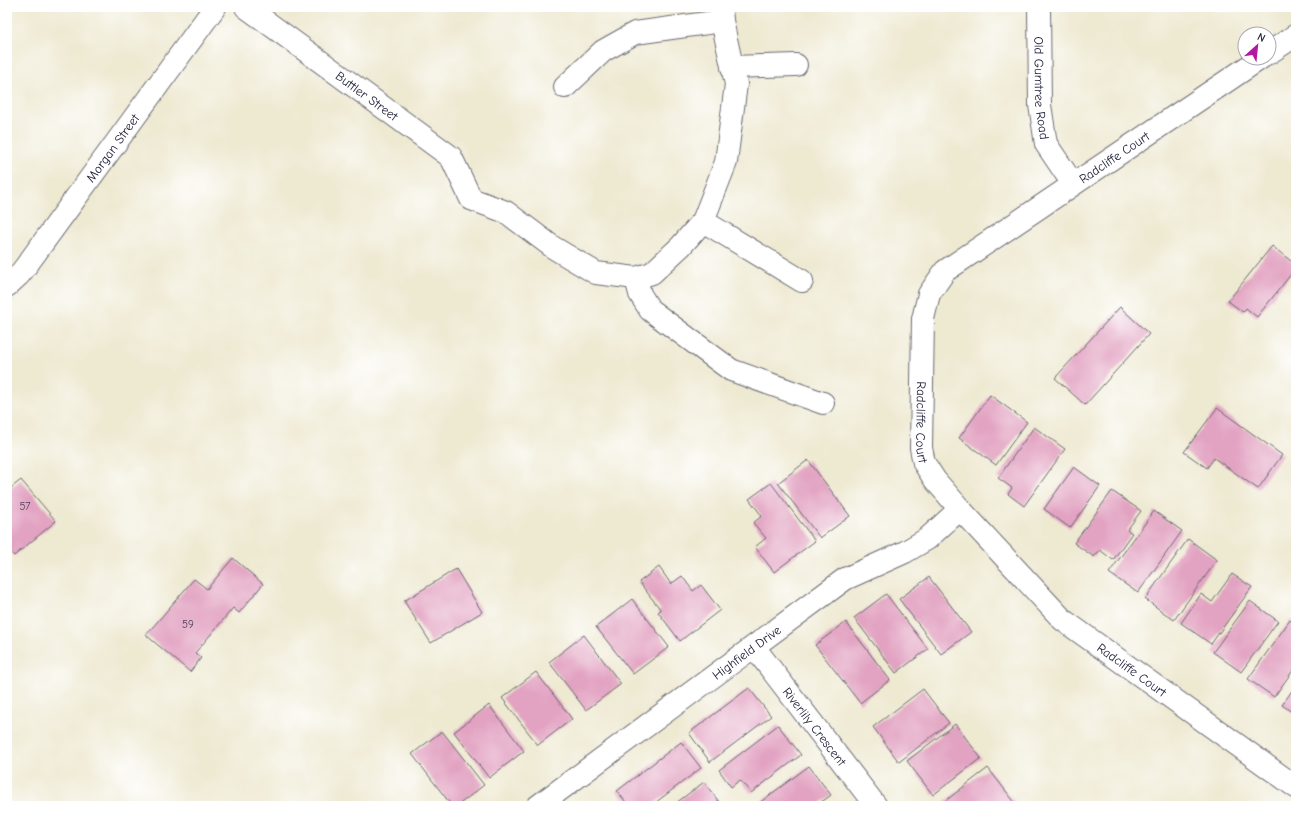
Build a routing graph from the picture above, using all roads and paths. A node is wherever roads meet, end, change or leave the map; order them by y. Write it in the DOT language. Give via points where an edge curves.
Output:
graph roads {
  1 [pos="215,7"];
  2 [pos="246,7"];
  3 [pos="1039,7"];
  4 [pos="721,14"];
  5 [pos="1296,35"];
  6 [pos="1277,48"];
  7 [pos="796,66"];
  8 [pos="1249,66"];
  9 [pos="732,67"];
  10 [pos="565,87"];
  11 [pos="1073,184"];
  12 [pos="703,221"];
  13 [pos="636,278"];
  14 [pos="802,281"];
  15 [pos="7,286"];
  16 [pos="823,403"];
  17 [pos="960,509"];
  18 [pos="754,647"];
  19 [pos="1296,787"];
  20 [pos="551,802"];
  21 [pos="876,806"];
  1 -- 15 [label="street, Morgan Street" via="26,266"];
  2 -- 13 [label="street, Buttler Street" via="451,157 471,199 506,212 554,248 596,273"];
  3 -- 11 [label="street, Old Gumtree Road" via="1040,104 1046,144"];
  4 -- 9 [label="street"];
  4 -- 10 [label="street" via="635,33 603,51"];
  5 -- 6 [label="street"];
  7 -- 9 [label="street"];
  8 -- 11 [label="street, Radcliffe Court"];
  9 -- 12 [label="street" via="736,84 726,162"];
  11 -- 17 [label="street, Radcliffe Court" via="945,271 929,294 923,319 921,448 924,463"];
  12 -- 13 [label="street" via="652,273"];
  12 -- 14 [label="street"];
  13 -- 16 [label="street" via="640,294 650,310 731,370"];
  17 -- 18 [label="street, Highfield Drive" via="927,539 905,552 845,579"];
  17 -- 19 [label="street, Radcliffe Court" via="1062,620"];
  18 -- 20 [label="street, Highfield Drive"];
  18 -- 21 [label="street, Riverlily Crescent"];
}
